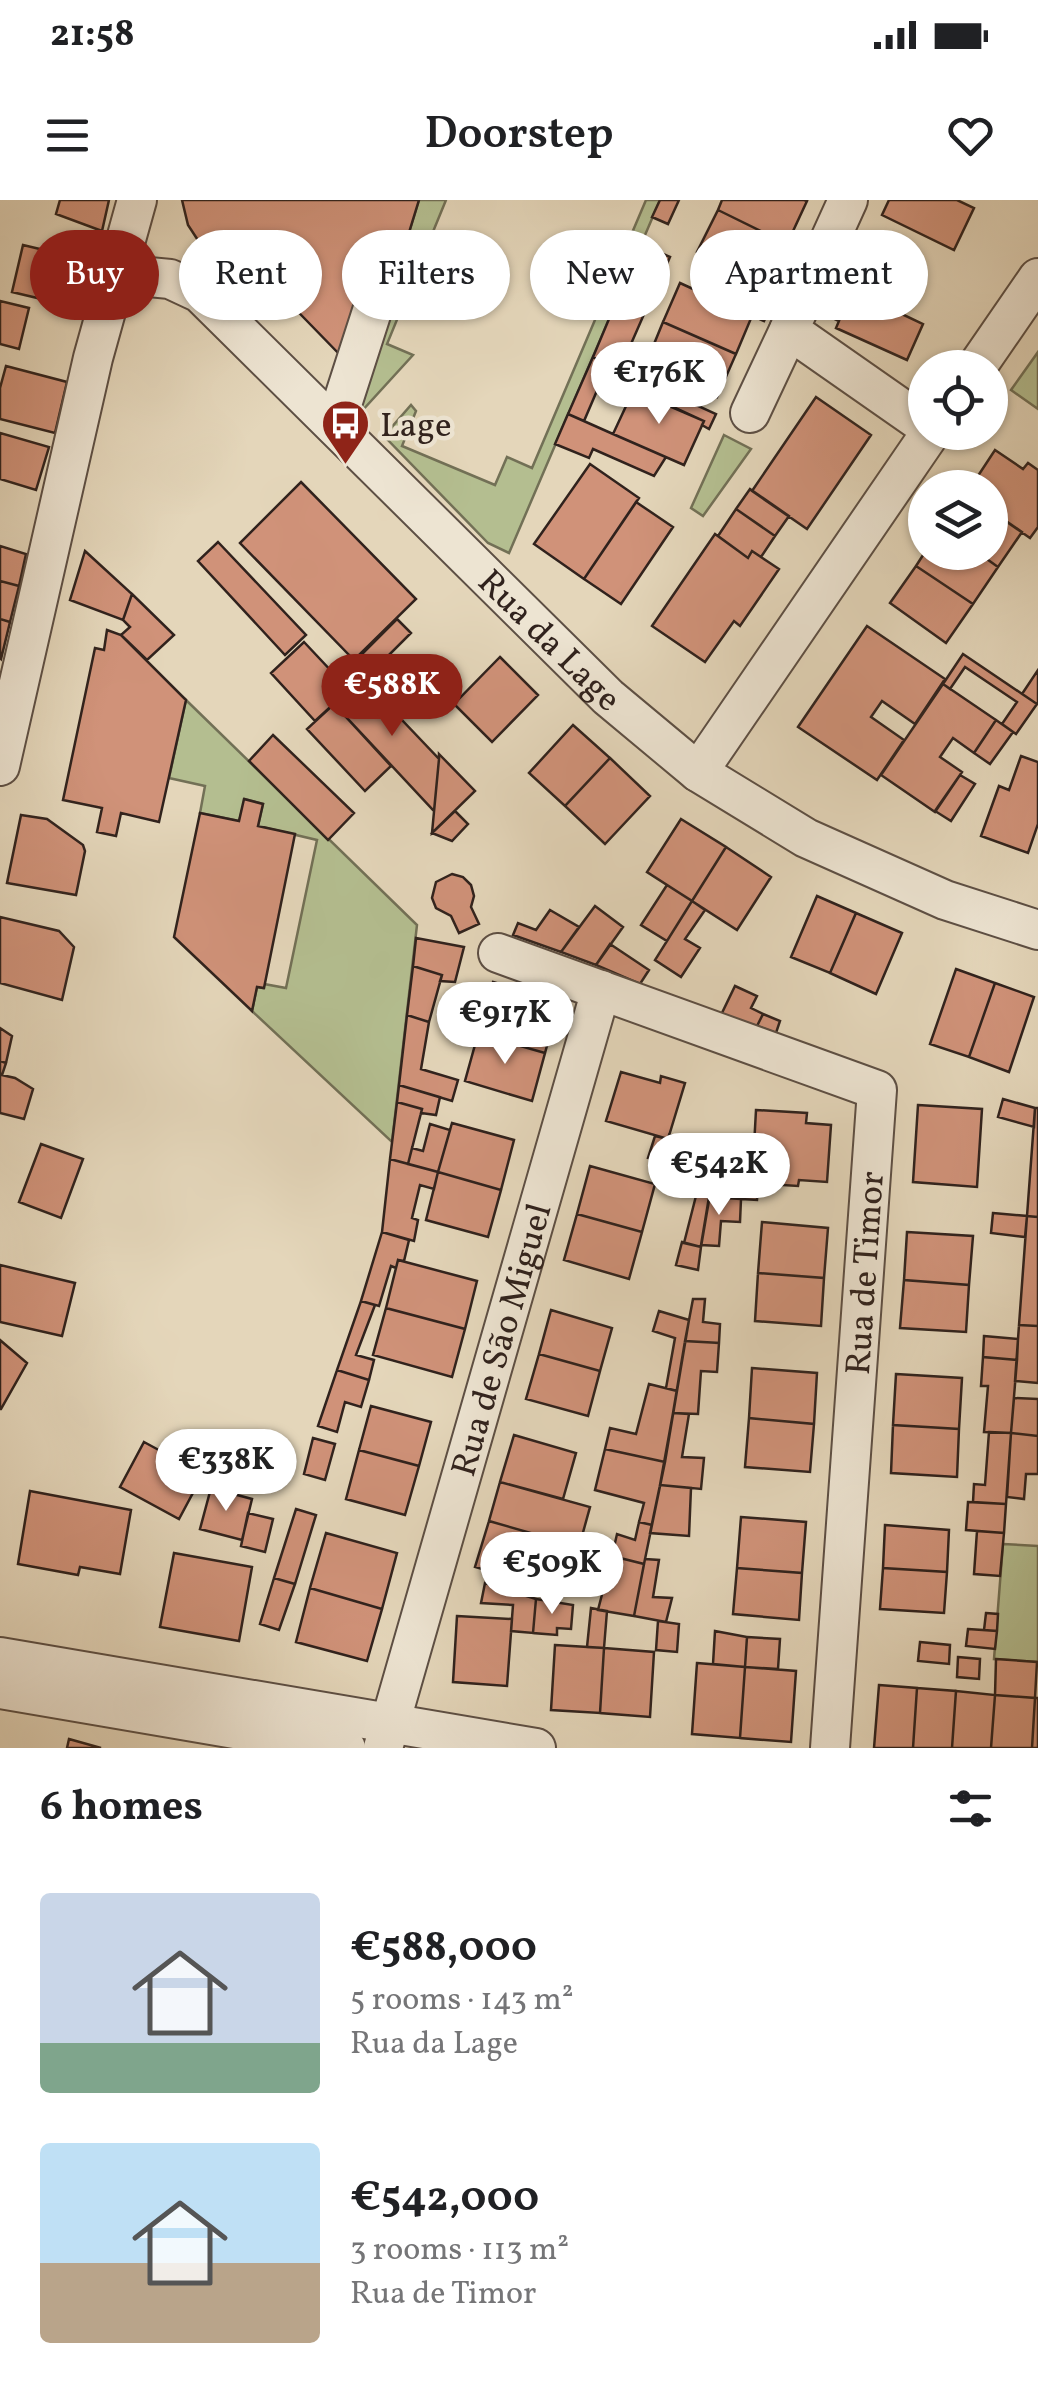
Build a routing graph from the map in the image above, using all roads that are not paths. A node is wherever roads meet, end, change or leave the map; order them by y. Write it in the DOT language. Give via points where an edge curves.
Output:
graph roads {
  1 [pos="137,200"];
  2 [pos="848,200"];
  3 [pos="129,230"];
  4 [pos="159,278"];
  5 [pos="1038,278"];
  6 [pos="104,320"];
  7 [pos="369,320"];
  8 [pos="789,330"];
  9 [pos="988,350"];
  10 [pos="750,413"];
  11 [pos="908,413"];
  12 [pos="335,426"];
  13 [pos="918,450"];
  14 [pos="0,766"];
  15 [pos="698,772"];
  16 [pos="1038,930"];
  17 [pos="498,953"];
  18 [pos="601,990"];
  19 [pos="0,1657"];
  20 [pos="0,1689"];
  21 [pos="191,1706"];
  22 [pos="387,1735"];
  23 [pos="346,1748"];
  24 [pos="536,1748"];
  25 [pos="830,1748"];
  1 -- 3 [label="street"];
  2 -- 8 [label="street"];
  4 -- 12 [label="street, Rua da Lage" via="200,294"];
  5 -- 9 [label="street"];
  6 -- 14 [label="street"];
  7 -- 12 [label="street"];
  8 -- 10 [label="street"];
  8 -- 11 [label="street"];
  12 -- 15 [label="street, Rua da Lage" via="608,697"];
  13 -- 15 [label="street"];
  15 -- 16 [label="street, Rua da Lage" via="806,838 945,900"];
  17 -- 18 [label="street"];
  18 -- 22 [label="street, Rua de São Miguel"];
  18 -- 25 [label="street, Rua de Timor" via="877,1090"];
  19 -- 21 [label="street"];
  20 -- 21 [label="street"];
  21 -- 22 [label="street"];
  21 -- 23 [label="street"];
  22 -- 24 [label="street"];
}
